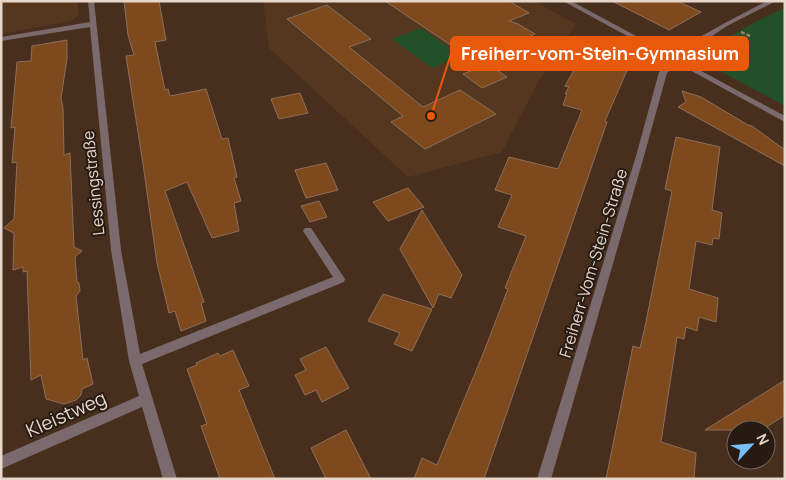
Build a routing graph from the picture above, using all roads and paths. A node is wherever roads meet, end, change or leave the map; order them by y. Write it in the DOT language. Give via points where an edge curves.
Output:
graph roads {
  1 [pos="92,1"];
  2 [pos="566,1"];
  3 [pos="773,1"];
  4 [pos="93,24"];
  5 [pos="1,39"];
  6 [pos="675,59"];
  7 [pos="785,120"];
  8 [pos="308,232"];
  9 [pos="135,361"];
  10 [pos="146,399"];
  11 [pos="1,462"];
  12 [pos="170,479"];
  13 [pos="544,479"];
  1 -- 4 [label="street, Lessingstraße"];
  2 -- 6 [label="street"];
  3 -- 6 [label="street, Freiherr-Vom-Stein-Straße" via="725,25"];
  4 -- 5 [label="street"];
  4 -- 9 [label="street, Lessingstraße" via="116,250"];
  6 -- 7 [label="street"];
  6 -- 13 [label="street, Freiherr-Vom-Stein-Straße" via="663,72"];
  8 -- 9 [label="street" via="340,279"];
  9 -- 10 [label="street, Lessingstraße"];
  10 -- 11 [label="street, Kleistweg"];
  10 -- 12 [label="street, Lessingstraße"];
}
